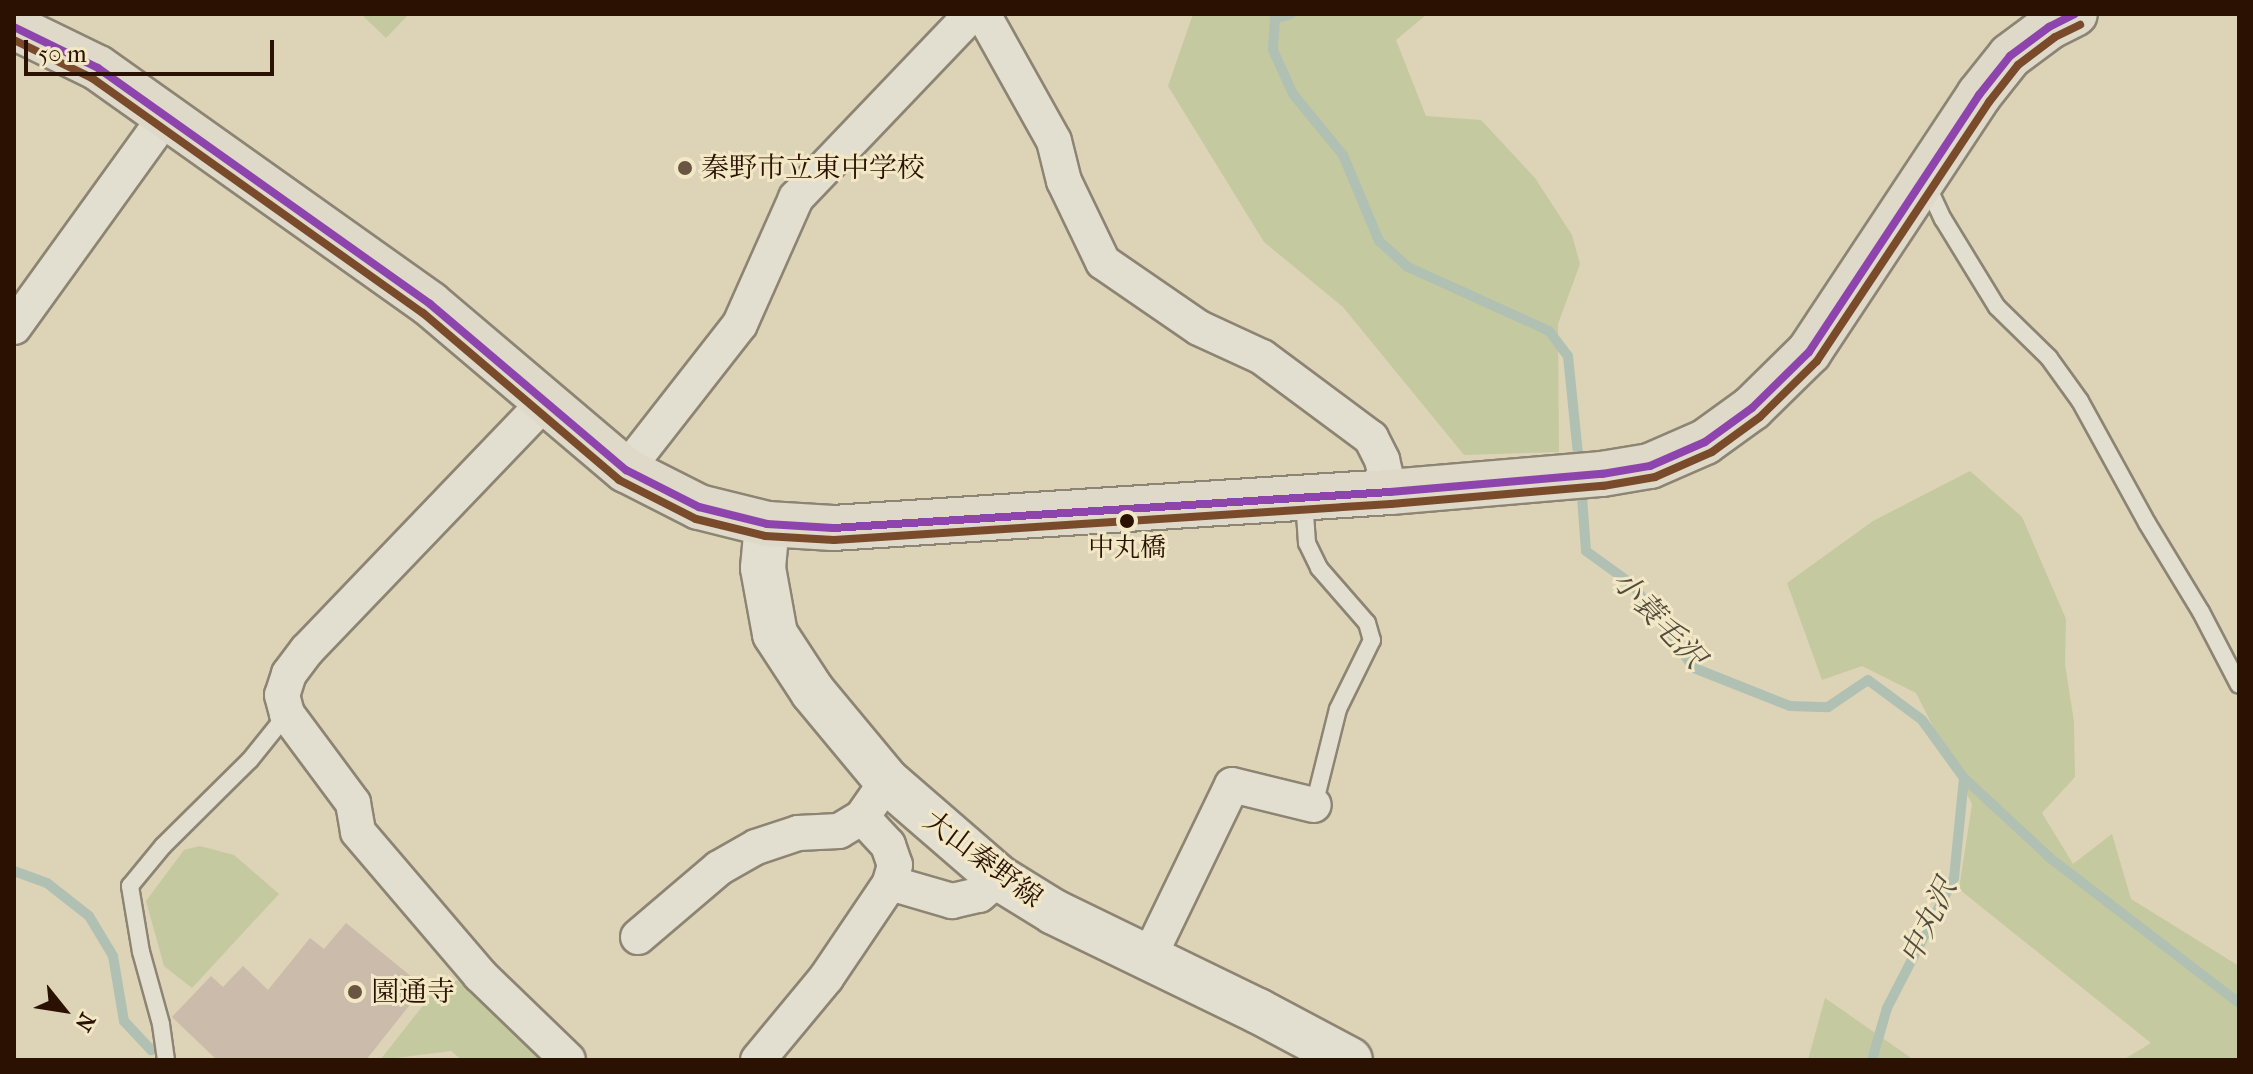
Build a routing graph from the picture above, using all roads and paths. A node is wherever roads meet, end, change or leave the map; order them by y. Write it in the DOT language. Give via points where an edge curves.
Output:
graph roads {
  1 [pos="972,14"];
  2 [pos="983,14"];
  3 [pos="2056,18"];
  4 [pos="14,27"];
  5 [pos="167,115"];
  6 [pos="1924,178"];
  7 [pos="14,327"];
  8 [pos="545,402"];
  9 [pos="626,470"];
  10 [pos="1390,492"];
  11 [pos="1304,498"];
  12 [pos="767,524"];
  13 [pos="2239,685"];
  14 [pos="287,714"];
  15 [pos="887,781"];
  16 [pos="1314,805"];
  17 [pos="862,817"];
  18 [pos="999,878"];
  19 [pos="890,883"];
  20 [pos="638,937"];
  21 [pos="1148,959"];
  22 [pos="1329,1054"];
  23 [pos="166,1060"];
  24 [pos="568,1060"];
  25 [pos="758,1060"];
  1 -- 9 [label="street" via="796,198 740,324"];
  2 -- 10 [label="street" via="1054,141 1064,181 1103,262 1199,328 1262,357 1371,438"];
  3 -- 6 [label="main road" via="2010,56"];
  4 -- 5 [label="main road" via="98,68"];
  5 -- 7 [label="street"];
  5 -- 8 [label="main road" via="430,304"];
  6 -- 10 [label="main road" via="1809,352 1752,408 1705,442 1650,466 1602,474"];
  6 -- 13 [label="lane" via="1997,307 2049,358 2080,401"];
  8 -- 9 [label="main road"];
  8 -- 14 [label="street" via="307,650 289,674 282,695"];
  9 -- 12 [label="main road" via="699,507"];
  10 -- 11 [label="main road"];
  11 -- 12 [label="main road" via="833,528"];
  11 -- 16 [label="lane" via="1307,543 1319,568 1367,623 1372,640 1338,709"];
  12 -- 15 [label="main road, 大山秦野線" via="763,568 775,634 813,692"];
  14 -- 23 [label="lane" via="130,886"];
  14 -- 24 [label="street" via="353,803 358,832 480,975"];
  15 -- 17 [label="street"];
  15 -- 18 [label="main road, 大山秦野線"];
  16 -- 21 [label="street" via="1232,785"];
  17 -- 19 [label="street" via="888,845 895,865"];
  17 -- 20 [label="street" via="839,831 798,833 756,847 719,868"];
  18 -- 19 [label="street" via="979,895 952,901"];
  18 -- 21 [label="main road, 大山秦野線"];
  19 -- 25 [label="street" via="826,978"];
  21 -- 22 [label="main road, 大山秦野線"];
}
